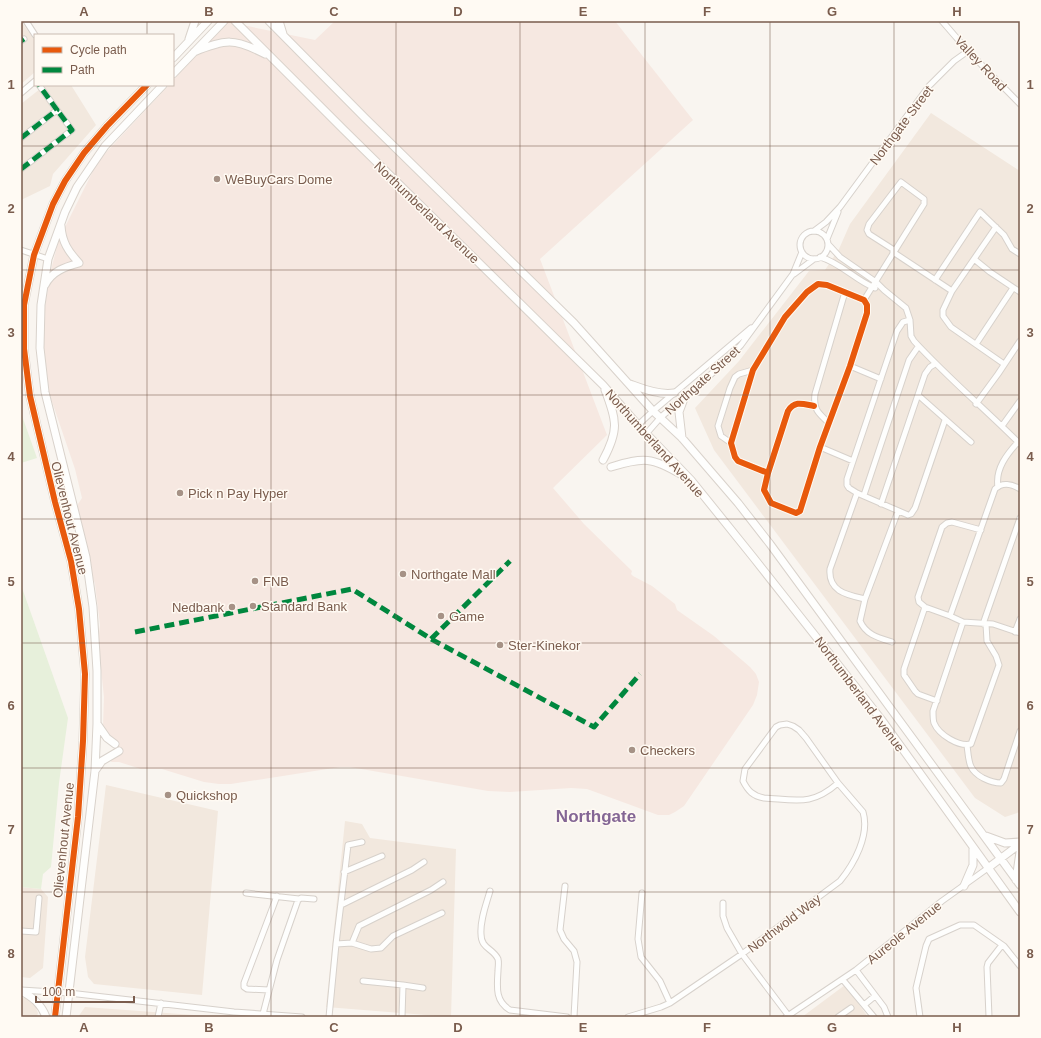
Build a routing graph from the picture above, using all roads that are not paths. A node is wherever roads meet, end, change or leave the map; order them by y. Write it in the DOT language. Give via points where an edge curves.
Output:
graph roads {
  1 [pos="26,21"];
  2 [pos="195,21"];
  3 [pos="208,21"];
  4 [pos="224,21"];
  5 [pos="235,21"];
  6 [pos="269,21"];
  7 [pos="279,21"];
  8 [pos="942,21"];
  9 [pos="35,34"];
  10 [pos="284,36"];
  11 [pos="186,44"];
  12 [pos="968,51"];
  13 [pos="194,52"];
  14 [pos="270,56"];
  15 [pos="174,57"];
  16 [pos="174,73"];
  17 [pos="34,83"];
  18 [pos="40,86"];
  19 [pos="146,86"];
  20 [pos="161,86"];
  21 [pos="21,93"];
  22 [pos="1020,104"];
  23 [pos="56,110"];
  24 [pos="21,138"];
  25 [pos="21,169"];
  26 [pos="840,207"];
  27 [pos="61,222"];
  28 [pos="996,227"];
  29 [pos="814,231"];
  30 [pos="828,242"];
  31 [pos="21,250"];
  32 [pos="894,251"];
  33 [pos="802,252"];
  34 [pos="1020,254"];
  35 [pos="34,255"];
  36 [pos="820,257"];
  37 [pos="48,259"];
  38 [pos="814,259"];
  39 [pos="974,259"];
  40 [pos="844,261"];
  41 [pos="840,266"];
  42 [pos="793,274"];
  43 [pos="935,280"];
  44 [pos="876,282"];
  45 [pos="873,287"];
  46 [pos="44,288"];
  47 [pos="1013,288"];
  48 [pos="884,290"];
  49 [pos="952,291"];
  50 [pos="845,292"];
  51 [pos="1020,292"];
  52 [pos="864,300"];
  53 [pos="910,320"];
  54 [pos="756,324"];
  55 [pos="1020,341"];
  56 [pos="976,344"];
  57 [pos="918,347"];
  58 [pos="935,364"];
  59 [pos="1004,364"];
  60 [pos="850,366"];
  61 [pos="753,370"];
  62 [pos="881,380"];
  63 [pos="628,383"];
  64 [pos="603,385"];
  65 [pos="674,393"];
  66 [pos="918,395"];
  67 [pos="685,396"];
  68 [pos="1020,401"];
  69 [pos="976,404"];
  70 [pos="814,406"];
  71 [pos="653,411"];
  72 [pos="660,418"];
  73 [pos="945,420"];
  74 [pos="829,423"];
  75 [pos="638,425"];
  76 [pos="1002,426"];
  77 [pos="646,434"];
  78 [pos="682,438"];
  79 [pos="971,442"];
  80 [pos="1019,443"];
  81 [pos="731,444"];
  82 [pos="820,447"];
  83 [pos="603,460"];
  84 [pos="853,461"];
  85 [pos="610,467"];
  86 [pos="768,473"];
  87 [pos="691,480"];
  88 [pos="998,487"];
  89 [pos="1020,489"];
  90 [pos="857,493"];
  91 [pos="864,496"];
  92 [pos="881,504"];
  93 [pos="898,511"];
  94 [pos="1020,518"];
  95 [pos="980,530"];
  96 [pos="865,599"];
  97 [pos="925,607"];
  98 [pos="950,616"];
  99 [pos="1020,618"];
  100 [pos="963,622"];
  101 [pos="985,624"];
  102 [pos="1018,632"];
  103 [pos="892,642"];
  104 [pos="937,701"];
  105 [pos="97,724"];
  106 [pos="1020,731"];
  107 [pos="115,744"];
  108 [pos="967,745"];
  109 [pos="118,751"];
  110 [pos="94,771"];
  111 [pos="838,783"];
  112 [pos="984,836"];
  113 [pos="362,842"];
  114 [pos="1020,843"];
  115 [pos="974,848"];
  116 [pos="1020,852"];
  117 [pos="382,856"];
  118 [pos="1001,858"];
  119 [pos="424,862"];
  120 [pos="988,868"];
  121 [pos="344,872"];
  122 [pos="443,882"];
  123 [pos="1018,883"];
  124 [pos="565,886"];
  125 [pos="964,886"];
  126 [pos="490,892"];
  127 [pos="246,893"];
  128 [pos="642,893"];
  129 [pos="277,896"];
  130 [pos="39,898"];
  131 [pos="299,899"];
  132 [pos="314,899"];
  133 [pos="723,903"];
  134 [pos="341,905"];
  135 [pos="442,912"];
  136 [pos="1020,912"];
  137 [pos="21,931"];
  138 [pos="352,943"];
  139 [pos="336,944"];
  140 [pos="1002,945"];
  141 [pos="742,954"];
  142 [pos="1020,966"];
  143 [pos="856,970"];
  144 [pos="843,980"];
  145 [pos="363,981"];
  146 [pos="403,986"];
  147 [pos="423,988"];
  148 [pos="21,990"];
  149 [pos="269,990"];
  150 [pos="58,992"];
  151 [pos="69,993"];
  152 [pos="875,996"];
  153 [pos="670,1003"];
  154 [pos="161,1004"];
  155 [pos="864,1005"];
  156 [pos="851,1008"];
  157 [pos="263,1014"];
  158 [pos="787,1016"];
  159 [pos="46,1017"];
  160 [pos="55,1017"];
  161 [pos="66,1017"];
  162 [pos="158,1017"];
  163 [pos="302,1017"];
  164 [pos="329,1017"];
  165 [pos="402,1017"];
  166 [pos="567,1017"];
  167 [pos="574,1017"];
  168 [pos="628,1017"];
  169 [pos="838,1017"];
  170 [pos="874,1017"];
  171 [pos="888,1017"];
  172 [pos="920,1017"];
  173 [pos="989,1017"];
  1 -- 9 [label="street"];
  2 -- 11 [label="main road"];
  3 -- 11 [label="main road"];
  4 -- 13 [label="main road"];
  5 -- 14 [label="main road, Northumberland Avenue"];
  6 -- 10 [label="main road, Northumberland Avenue"];
  7 -- 10 [label="main road"];
  8 -- 12 [label="street, Valley Road"];
  10 -- 63 [label="main road, Northumberland Avenue" via="574,323"];
  11 -- 15 [label="main road"];
  12 -- 22 [label="street, Valley Road"];
  12 -- 26 [label="street, Northgate Street" via="929,86"];
  13 -- 14 [label="main road" via="218,42 234,42"];
  13 -- 16 [label="main road"];
  14 -- 64 [label="main road, Northumberland Avenue" via="342,130"];
  17 -- 21 [label="street"];
  18 -- 23 [label="street"];
  19 -- 35 [label="main road, Olievenhout Avenue" via="107,126 65,181 53,204"];
  20 -- 27 [label="main road, Olievenhout Avenue" via="105,146 77,187"];
  23 -- 24 [label="street"];
  23 -- 25 [label="street" via="72,130"];
  26 -- 29 [label="street, Northgate Street"];
  26 -- 30 [label="street, Northgate Street"];
  27 -- 37 [label="main road, Olievenhout Avenue"];
  27 -- 46 [label="main road" via="65,245 79,263 54,272"];
  28 -- 34 [label="street" via="1012,249"];
  28 -- 39 [label="street"];
  28 -- 43 [label="street" via="980,212"];
  29 -- 30 [label="street" via="821,232"];
  29 -- 33 [label="street" via="808,232 802,239"];
  30 -- 36 [label="street" via="826,253"];
  30 -- 40 [label="street"];
  31 -- 35 [label="street"];
  32 -- 32 [label="street" via="924,204 921,196 901,182 867,230"];
  32 -- 43 [label="street"];
  32 -- 44 [label="street"];
  33 -- 38 [label="street"];
  33 -- 42 [label="street, Northgate Street"];
  35 -- 37 [label="street"];
  35 -- 150 [label="main road, Olievenhout Avenue" via="24,305 24,349 30,396 71,561 79,609 85,674 78,817"];
  36 -- 38 [label="street"];
  36 -- 41 [label="street"];
  37 -- 46 [label="main road, Olievenhout Avenue"];
  38 -- 42 [label="street, Northgate Street"];
  39 -- 47 [label="street"];
  39 -- 49 [label="street"];
  40 -- 41 [label="street"];
  40 -- 44 [label="street"];
  41 -- 45 [label="street"];
  42 -- 54 [label="street, Northgate Street"];
  43 -- 49 [label="street"];
  44 -- 45 [label="street"];
  44 -- 48 [label="street"];
  45 -- 48 [label="street"];
  45 -- 52 [label="street"];
  46 -- 105 [label="main road, Olievenhout Avenue" via="40,348 45,392 86,557 93,607"];
  47 -- 51 [label="street"];
  47 -- 56 [label="street"];
  48 -- 53 [label="street" via="903,304"];
  49 -- 56 [label="street" via="943,310 944,316 951,327"];
  50 -- 52 [label="street"];
  50 -- 61 [label="street" via="827,285 814,286 785,317"];
  50 -- 70 [label="street" via="815,394"];
  52 -- 60 [label="street" via="867,313"];
  53 -- 57 [label="street" via="911,336"];
  53 -- 62 [label="street" via="903,322 897,331"];
  54 -- 65 [label="street, Northgate Street"];
  54 -- 67 [label="street, Northgate Street" via="736,351"];
  55 -- 59 [label="street"];
  56 -- 59 [label="street"];
  57 -- 58 [label="street"];
  57 -- 91 [label="street" via="909,360"];
  58 -- 66 [label="street" via="927,370"];
  58 -- 69 [label="street"];
  59 -- 69 [label="street"];
  60 -- 62 [label="street"];
  60 -- 74 [label="street"];
  61 -- 81 [label="street"];
  61 -- 81 [label="street" via="735,377 718,426 721,436"];
  62 -- 84 [label="street"];
  63 -- 65 [label="main road" via="664,394"];
  63 -- 71 [label="main road, Northumberland Avenue"];
  64 -- 75 [label="main road, Northumberland Avenue"];
  64 -- 83 [label="main road" via="615,424 610,446"];
  65 -- 71 [label="street, Northgate Street"];
  66 -- 73 [label="street"];
  66 -- 92 [label="street"];
  67 -- 72 [label="street, Northgate Street"];
  67 -- 78 [label="main road" via="679,412"];
  68 -- 76 [label="street"];
  69 -- 76 [label="street"];
  70 -- 74 [label="street"];
  70 -- 86 [label="street" via="797,403 788,411"];
  71 -- 72 [label="main road, Northumberland Avenue"];
  71 -- 75 [label="street, Northgate Street"];
  72 -- 77 [label="street, Northgate Street"];
  72 -- 78 [label="main road, Northumberland Avenue"];
  73 -- 79 [label="street"];
  73 -- 93 [label="street" via="916,508 908,515"];
  74 -- 82 [label="street"];
  75 -- 77 [label="main road, Northumberland Avenue"];
  76 -- 80 [label="street"];
  77 -- 87 [label="main road, Northumberland Avenue"];
  78 -- 112 [label="main road, Northumberland Avenue" via="770,544"];
  80 -- 88 [label="street" via="1007,454 996,480"];
  81 -- 86 [label="street" via="734,457 738,461"];
  82 -- 84 [label="street"];
  82 -- 86 [label="street" via="800,511 796,513 771,503 764,490"];
  84 -- 90 [label="street" via="847,485"];
  85 -- 87 [label="main road" via="631,461 655,461"];
  87 -- 115 [label="main road, Northumberland Avenue" via="881,719"];
  88 -- 89 [label="street" via="1009,484"];
  88 -- 95 [label="street"];
  90 -- 91 [label="street"];
  90 -- 96 [label="street" via="829,576 842,593"];
  91 -- 92 [label="street"];
  92 -- 93 [label="street"];
  93 -- 96 [label="street"];
  94 -- 101 [label="street"];
  95 -- 97 [label="street" via="952,522 942,528 918,597 919,602"];
  95 -- 98 [label="street"];
  96 -- 103 [label="street" via="860,621 871,635"];
  97 -- 98 [label="street"];
  97 -- 104 [label="street" via="904,668 904,676 918,694"];
  98 -- 100 [label="street"];
  99 -- 102 [label="street"];
  100 -- 101 [label="street"];
  100 -- 104 [label="street"];
  101 -- 102 [label="street"];
  101 -- 108 [label="street" via="987,642 999,665 971,744"];
  104 -- 108 [label="street" via="933,711 934,723 945,737"];
  105 -- 107 [label="main road"];
  105 -- 110 [label="main road, Olievenhout Avenue"];
  106 -- 108 [label="street" via="1001,783 990,782 972,771"];
  109 -- 110 [label="main road" via="102,761"];
  110 -- 151 [label="main road, Olievenhout Avenue"];
  111 -- 111 [label="street, Northwold Way" via="827,793 810,800 764,798 751,793 743,781 743,775 776,727 787,724 806,738"];
  111 -- 141 [label="street, Northwold Way" via="860,807 864,818 864,831 851,865 840,881"];
  112 -- 114 [label="main road" via="1000,842"];
  112 -- 118 [label="main road, Northumberland Avenue"];
  113 -- 121 [label="street" via="348,845"];
  114 -- 118 [label="main road, Aureole Avenue"];
  115 -- 120 [label="main road, Northumberland Avenue"];
  115 -- 125 [label="main road" via="972,865"];
  116 -- 123 [label="main road"];
  117 -- 121 [label="street"];
  118 -- 120 [label="main road, Aureole Avenue"];
  118 -- 123 [label="main road, Northumberland Avenue"];
  119 -- 134 [label="street"];
  120 -- 125 [label="street, Aureole Avenue"];
  120 -- 136 [label="main road, Northumberland Avenue"];
  121 -- 134 [label="street"];
  122 -- 138 [label="street" via="359,926"];
  124 -- 167 [label="street" via="560,930 574,952 577,962"];
  125 -- 143 [label="street, Aureole Avenue"];
  126 -- 166 [label="street" via="482,919 481,934 484,945 498,958 501,1002 510,1010"];
  127 -- 129 [label="street"];
  128 -- 153 [label="street" via="638,939 641,958 660,981"];
  129 -- 131 [label="street"];
  129 -- 149 [label="street" via="244,983 247,989"];
  130 -- 137 [label="street" via="36,932"];
  131 -- 132 [label="street"];
  131 -- 149 [label="street" via="279,953"];
  133 -- 141 [label="street" via="724,922"];
  134 -- 139 [label="street"];
  135 -- 138 [label="street" via="393,936 381,948 370,949"];
  138 -- 139 [label="street"];
  139 -- 164 [label="street"];
  140 -- 142 [label="street"];
  140 -- 172 [label="street" via="974,925 960,925 929,939 916,988"];
  140 -- 173 [label="street" via="987,967"];
  141 -- 153 [label="street, Northwold Way"];
  141 -- 158 [label="street"];
  143 -- 144 [label="street, Aureole Avenue"];
  143 -- 152 [label="street"];
  144 -- 155 [label="street"];
  144 -- 158 [label="street, Aureole Avenue"];
  145 -- 146 [label="street"];
  146 -- 147 [label="street"];
  146 -- 165 [label="street"];
  148 -- 150 [label="street"];
  148 -- 159 [label="main road" via="40,1005"];
  149 -- 157 [label="street"];
  150 -- 151 [label="street"];
  150 -- 160 [label="main road, Olievenhout Avenue"];
  151 -- 154 [label="street"];
  151 -- 161 [label="main road, Olievenhout Avenue"];
  152 -- 155 [label="street"];
  152 -- 171 [label="street"];
  153 -- 168 [label="street, Northwold Way"];
  154 -- 157 [label="street"];
  154 -- 162 [label="street"];
  155 -- 170 [label="street"];
  156 -- 169 [label="street"];
  157 -- 163 [label="street"];
}
